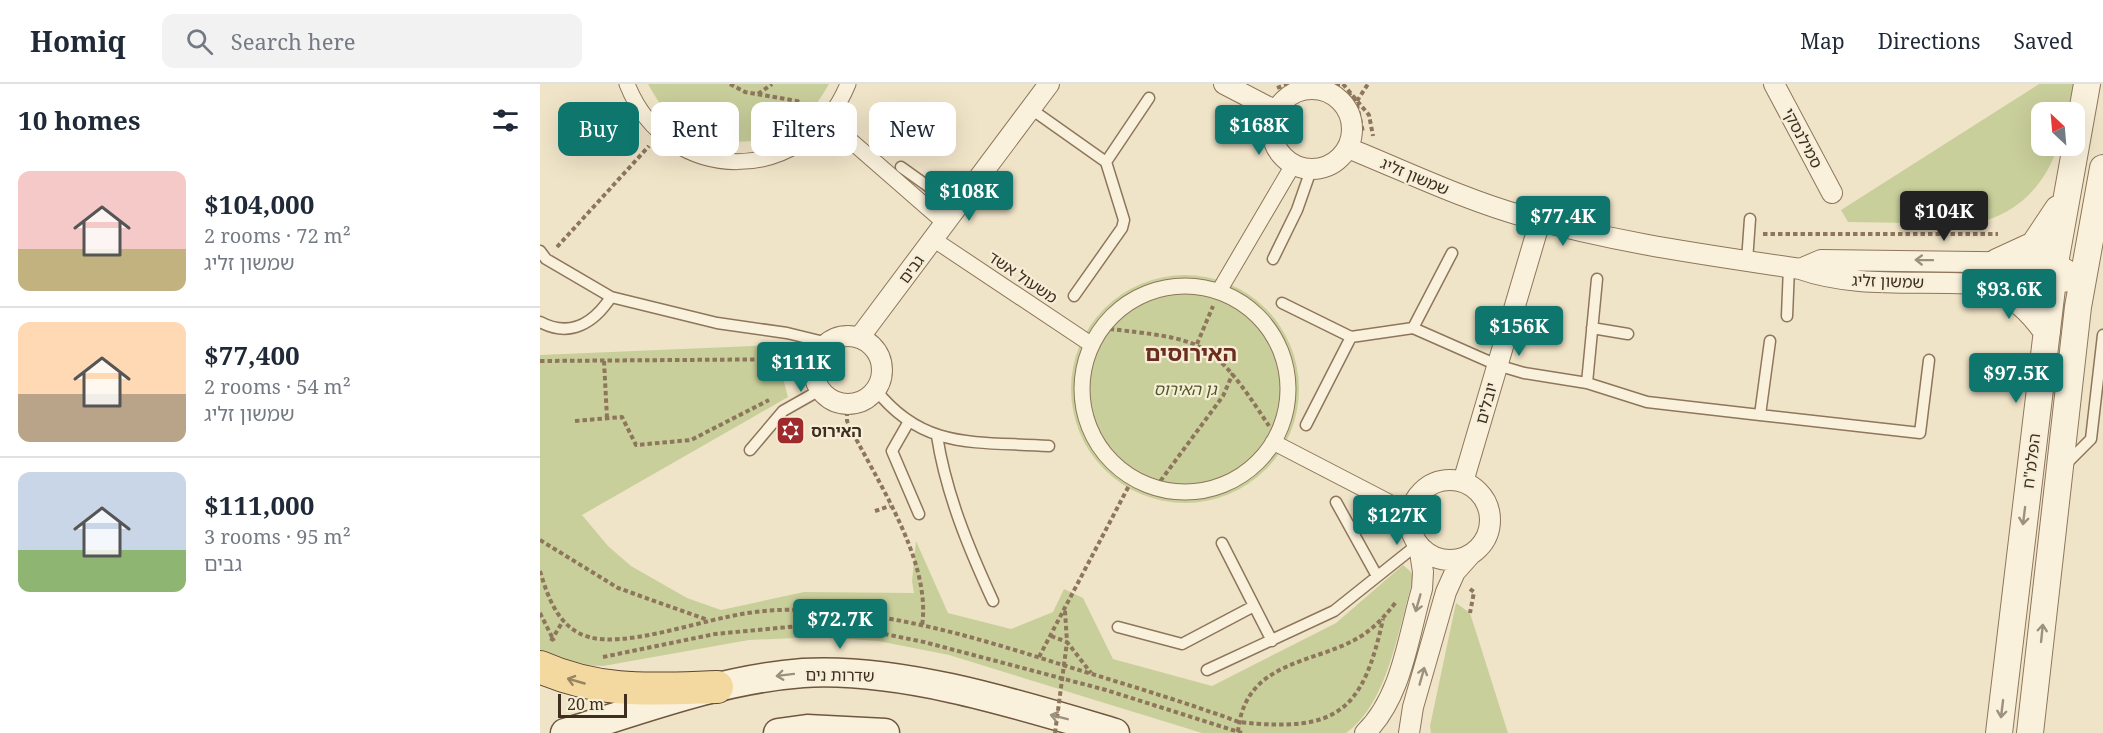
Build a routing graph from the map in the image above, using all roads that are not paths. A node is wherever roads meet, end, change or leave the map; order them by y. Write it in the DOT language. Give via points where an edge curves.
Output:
graph roads {
  1 [pos="627,84"];
  2 [pos="848,84"];
  3 [pos="1224,84"];
  4 [pos="2088,84"];
  5 [pos="1046,85"];
  6 [pos="1340,86"];
  7 [pos="1780,86"];
  8 [pos="1149,98"];
  9 [pos="838,102"];
  10 [pos="1030,109"];
  11 [pos="1276,111"];
  12 [pos="1360,148"];
  13 [pos="857,150"];
  14 [pos="772,156"];
  15 [pos="1106,162"];
  16 [pos="901,167"];
  17 [pos="1302,167"];
  18 [pos="2103,168"];
  19 [pos="2066,192"];
  20 [pos="1832,193"];
  21 [pos="957,207"];
  22 [pos="1750,219"];
  23 [pos="1540,221"];
  24 [pos="939,231"];
  25 [pos="1452,253"];
  26 [pos="543,255"];
  27 [pos="1273,259"];
  28 [pos="1747,261"];
  29 [pos="1795,268"];
  30 [pos="1994,273"];
  31 [pos="2054,274"];
  32 [pos="1597,279"];
  33 [pos="2083,279"];
  34 [pos="1219,291"];
  35 [pos="1074,296"];
  36 [pos="611,297"];
  37 [pos="1282,303"];
  38 [pos="1787,316"];
  39 [pos="540,322"];
  40 [pos="1413,328"];
  41 [pos="1592,328"];
  42 [pos="2047,332"];
  43 [pos="1628,334"];
  44 [pos="2103,335"];
  45 [pos="1351,337"];
  46 [pos="860,338"];
  47 [pos="1770,341"];
  48 [pos="1092,345"];
  49 [pos="822,351"];
  50 [pos="1929,360"];
  51 [pos="1497,365"];
  52 [pos="1587,383"];
  53 [pos="820,390"];
  54 [pos="876,390"];
  55 [pos="1760,415"];
  56 [pos="908,423"];
  57 [pos="1306,425"];
  58 [pos="937,436"];
  59 [pos="1274,439"];
  60 [pos="1049,446"];
  61 [pos="750,450"];
  62 [pos="2060,470"];
  63 [pos="1463,482"];
  64 [pos="1336,502"];
  65 [pos="919,513"];
  66 [pos="1410,513"];
  67 [pos="1222,543"];
  68 [pos="1418,545"];
  69 [pos="1473,553"];
  70 [pos="1377,576"];
  71 [pos="993,602"];
  72 [pos="1254,606"];
  73 [pos="1118,627"];
  74 [pos="1272,641"];
  75 [pos="546,654"];
  76 [pos="1207,670"];
  77 [pos="717,687"];
  78 [pos="566,733"];
  79 [pos="778,733"];
  80 [pos="883,733"];
  81 [pos="1115,733"];
  82 [pos="1365,733"];
  83 [pos="1409,733"];
  84 [pos="1999,733"];
  85 [pos="2030,733"];
  1 -- 14 [label="street" via="635,106 660,134 682,149 706,159 732,162"];
  2 -- 9 [label="street"];
  3 -- 11 [label="street"];
  4 -- 19 [label="street, הפלמ\"ח"];
  5 -- 10 [label="street, גבים"];
  6 -- 11 [label="street" via="1300,91 1284,100"];
  6 -- 12 [label="street"];
  7 -- 20 [label="street, סמילנסקי"];
  8 -- 15 [label="lane"];
  10 -- 15 [label="lane"];
  10 -- 21 [label="street, גבים"];
  11 -- 17 [label="street" via="1273,141 1283,158"];
  12 -- 17 [label="street" via="1335,162"];
  12 -- 23 [label="street, שמשון זליג" via="1458,195"];
  13 -- 24 [label="street, משעול אשד"];
  15 -- 35 [label="lane" via="1124,220"];
  16 -- 21 [label="lane"];
  17 -- 27 [label="lane" via="1297,210"];
  17 -- 34 [label="street"];
  18 -- 33 [label="street, הפלמ\"ח"];
  19 -- 30 [label="street" via="2043,235"];
  19 -- 31 [label="street, הפלמ\"ח"];
  21 -- 24 [label="street, גבים"];
  22 -- 28 [label="lane"];
  23 -- 28 [label="street, שמשון זליג" via="1649,246"];
  23 -- 51 [label="street, יובלים"];
  24 -- 46 [label="street, גבים"];
  24 -- 48 [label="street, משעול אשד"];
  25 -- 40 [label="lane"];
  26 -- 36 [label="lane"];
  28 -- 29 [label="street, שמשון זליג"];
  29 -- 30 [label="street, שמשון זליג" via="1821,276 1869,282"];
  29 -- 38 [label="lane"];
  30 -- 31 [label="street, שמשון זליג"];
  30 -- 42 [label="street"];
  31 -- 33 [label="street, שמשון זליג"];
  31 -- 42 [label="street, הפלמ\"ח"];
  32 -- 41 [label="lane"];
  33 -- 62 [label="street, הפלמ\"ח"];
  34 -- 48 [label="street" via="1188,286 1155,290 1125,305 1102,328"];
  34 -- 59 [label="street" via="1252,311 1278,344 1288,391"];
  36 -- 39 [label="lane" via="596,317 577,328 554,328"];
  36 -- 49 [label="lane" via="717,323 787,333"];
  37 -- 45 [label="lane"];
  40 -- 45 [label="lane"];
  40 -- 51 [label="lane"];
  41 -- 43 [label="lane"];
  41 -- 52 [label="lane"];
  42 -- 84 [label="street, הפלמ\"ח, one-way"];
  44 -- 62 [label="lane" via="2091,439"];
  45 -- 57 [label="lane"];
  46 -- 49 [label="street" via="844,336"];
  46 -- 54 [label="street" via="873,346 881,360 882,376"];
  47 -- 55 [label="lane"];
  48 -- 59 [label="street" via="1082,386 1086,418 1111,461 1133,478 1156,487 1198,491 1230,481 1257,462"];
  49 -- 53 [label="street" via="814,374"];
  50 -- 55 [label="lane" via="1920,433"];
  51 -- 52 [label="lane"];
  51 -- 63 [label="street, יובלים"];
  52 -- 55 [label="lane" via="1647,402"];
  53 -- 54 [label="street" via="832,400 847,404 863,400"];
  53 -- 61 [label="lane" via="783,411"];
  54 -- 56 [label="lane"];
  56 -- 58 [label="lane"];
  56 -- 65 [label="lane" via="892,451"];
  58 -- 60 [label="lane"];
  58 -- 71 [label="lane" via="940,459 964,535"];
  59 -- 66 [label="street"];
  85 -- 62 [label="street, הפלמ\"ח, one-way"];
  63 -- 66 [label="street" via="1444,480 1432,484 1418,496"];
  63 -- 69 [label="street" via="1479,492 1490,514 1488,533"];
  64 -- 70 [label="lane"];
  66 -- 68 [label="street"];
  67 -- 72 [label="lane"];
  68 -- 69 [label="street" via="1431,556 1443,559 1455,560"];
  68 -- 70 [label="lane"];
  68 -- 82 [label="street, one-way" via="1423,566 1422,589 1393,692 1379,718"];
  83 -- 69 [label="street, one-way" via="1446,592 1455,572"];
  70 -- 74 [label="lane" via="1334,611"];
  72 -- 73 [label="lane" via="1182,644"];
  72 -- 74 [label="lane"];
  74 -- 76 [label="lane"];
  77 -- 75 [label="main road, one-way" via="627,690 572,680"];
  77 -- 78 [label="main road, שדרות נים"];
  81 -- 77 [label="main road, שדרות נים, one-way" via="890,676 804,673"];
  79 -- 80 [label="main road" via="807,729"];
}
